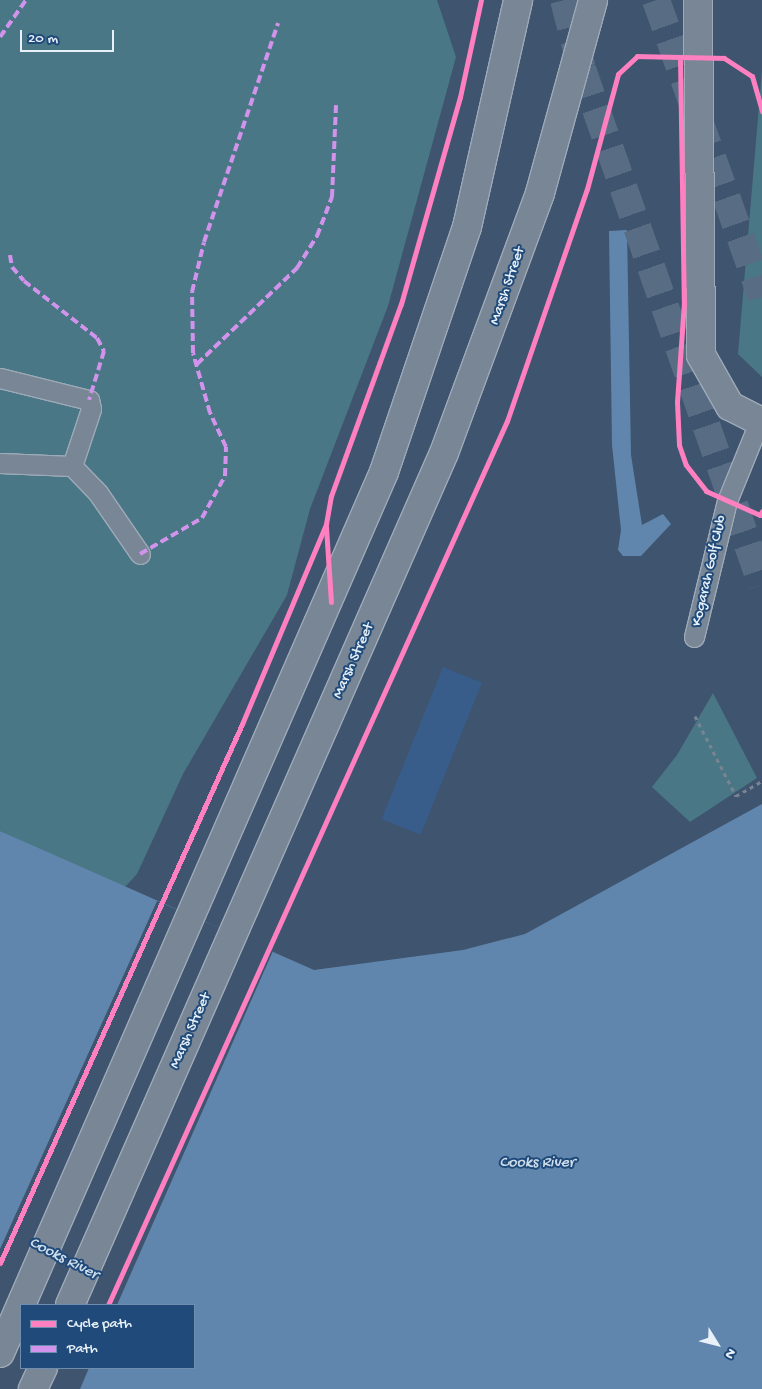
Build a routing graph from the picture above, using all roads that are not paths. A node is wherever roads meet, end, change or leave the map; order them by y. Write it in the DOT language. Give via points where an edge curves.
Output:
graph roads {
  1 [pos="518,0"];
  2 [pos="593,0"];
  3 [pos="698,0"];
  4 [pos="0,378"];
  5 [pos="761,422"];
  6 [pos="0,463"];
  7 [pos="72,466"];
  8 [pos="140,554"];
  9 [pos="694,636"];
  10 [pos="21,1304"];
  11 [pos="70,1304"];
  12 [pos="20,1307"];
  13 [pos="0,1341"];
  14 [pos="0,1353"];
  15 [pos="43,1369"];
  16 [pos="48,1369"];
  17 [pos="33,1389"];
  18 [pos="41,1389"];
  1 -- 10 [label="main road" via="467,226 432,336 355,546"];
  2 -- 11 [label="main road, Marsh Street" via="540,193 480,364"];
  3 -- 5 [label="main road" via="701,356 730,406"];
  4 -- 7 [label="lane" via="89,400 91,408"];
  5 -- 9 [label="lane, Kogarah Golf Club" via="726,501"];
  6 -- 7 [label="lane"];
  7 -- 8 [label="lane" via="98,493"];
  12 -- 13 [label="main road"];
  12 -- 14 [label="main road"];
  15 -- 17 [label="main road"];
  16 -- 18 [label="main road"];
}
